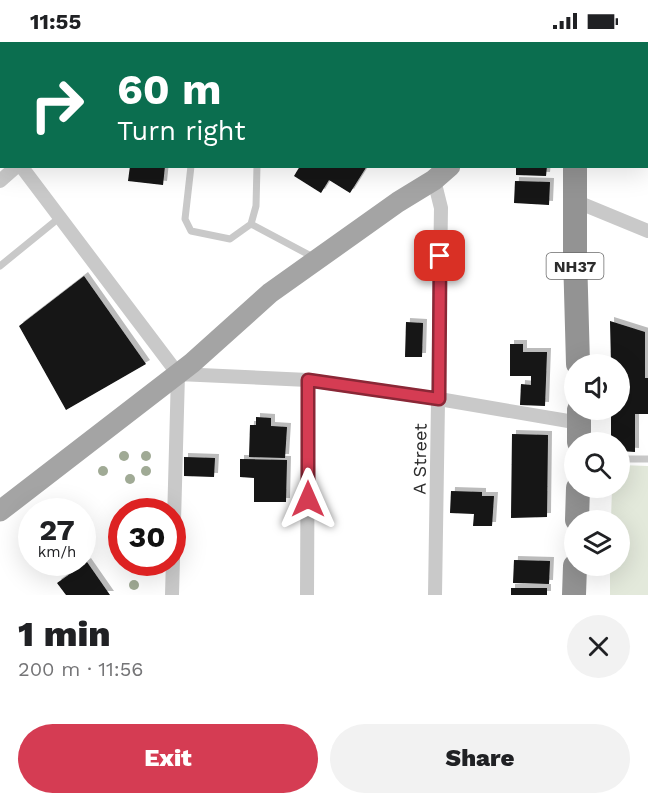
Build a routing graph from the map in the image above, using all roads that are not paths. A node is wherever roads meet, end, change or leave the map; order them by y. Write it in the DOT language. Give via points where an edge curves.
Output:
graph roads {
  1 [pos="16,168"];
  2 [pos="21,168"];
  3 [pos="191,168"];
  4 [pos="257,168"];
  5 [pos="575,168"];
  6 [pos="442,173"];
  7 [pos="0,181"];
  8 [pos="575,201"];
  9 [pos="59,218"];
  10 [pos="251,224"];
  11 [pos="648,231"];
  12 [pos="317,259"];
  13 [pos="0,266"];
  14 [pos="578,354"];
  15 [pos="178,374"];
  16 [pos="308,380"];
  17 [pos="439,399"];
  18 [pos="579,425"];
  19 [pos="630,459"];
  20 [pos="648,459"];
  21 [pos="0,511"];
  22 [pos="575,576"];
  23 [pos="172,595"];
  24 [pos="307,595"];
  25 [pos="435,595"];
  26 [pos="574,595"];
  1 -- 7 [label="street"];
  2 -- 9 [label="street"];
  3 -- 10 [label="lane" via="185,219 191,231 230,238"];
  4 -- 10 [label="lane" via="256,206"];
  5 -- 8 [label="highway, NH37"];
  6 -- 12 [label="main road"];
  6 -- 17 [label="street, A Street"];
  8 -- 11 [label="street"];
  8 -- 14 [label="highway, NH37"];
  9 -- 13 [label="lane"];
  9 -- 15 [label="street"];
  10 -- 12 [label="lane"];
  12 -- 15 [label="main road" via="270,293"];
  15 -- 16 [label="street"];
  15 -- 21 [label="main road"];
  15 -- 23 [label="street"];
  16 -- 17 [label="street"];
  16 -- 24 [label="street"];
  17 -- 18 [label="street"];
  17 -- 25 [label="street, A Street"];
  19 -- 20 [label="lane"];
  22 -- 26 [label="highway"];
}
